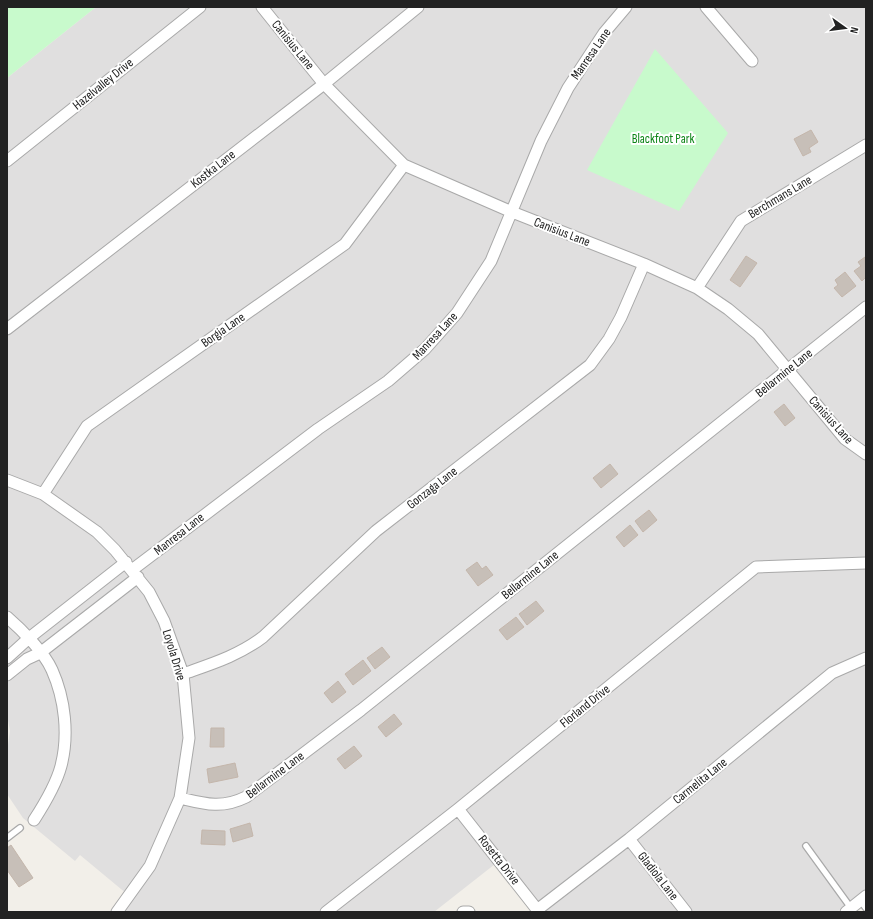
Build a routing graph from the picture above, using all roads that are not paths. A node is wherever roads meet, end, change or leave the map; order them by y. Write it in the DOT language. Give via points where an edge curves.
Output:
graph roads {
  1 [pos="200,7"];
  2 [pos="262,7"];
  3 [pos="418,7"];
  4 [pos="626,7"];
  5 [pos="706,7"];
  6 [pos="752,61"];
  7 [pos="324,84"];
  8 [pos="866,145"];
  9 [pos="7,161"];
  10 [pos="404,165"];
  11 [pos="512,212"];
  12 [pos="644,264"];
  13 [pos="698,288"];
  14 [pos="866,307"];
  15 [pos="7,329"];
  16 [pos="789,369"];
  17 [pos="866,454"];
  18 [pos="7,480"];
  19 [pos="43,494"];
  20 [pos="866,563"];
  21 [pos="132,570"];
  22 [pos="7,617"];
  23 [pos="29,638"];
  24 [pos="40,653"];
  25 [pos="7,658"];
  26 [pos="866,658"];
  27 [pos="183,674"];
  28 [pos="7,675"];
  29 [pos="180,798"];
  30 [pos="458,809"];
  31 [pos="34,820"];
  32 [pos="20,828"];
  33 [pos="7,838"];
  34 [pos="629,839"];
  35 [pos="806,846"];
  36 [pos="864,901"];
  37 [pos="848,910"];
  38 [pos="538,911"];
  39 [pos="117,912"];
  40 [pos="326,912"];
  41 [pos="463,912"];
  42 [pos="469,912"];
  43 [pos="686,912"];
  1 -- 9 [label="street, Hazelvalley Drive"];
  2 -- 7 [label="street, Canisius Lane"];
  3 -- 7 [label="street, Kostka Lane"];
  4 -- 11 [label="street, Manresa Lane" via="604,33 568,88 541,141"];
  5 -- 6 [label="street"];
  7 -- 10 [label="street, Canisius Lane"];
  7 -- 15 [label="street, Kostka Lane"];
  8 -- 13 [label="street, Berchmans Lane" via="741,221"];
  10 -- 11 [label="street, Canisius Lane"];
  10 -- 19 [label="street, Borgia Lane" via="345,244 87,426"];
  11 -- 12 [label="street, Canisius Lane"];
  11 -- 21 [label="street, Manresa Lane" via="491,261 474,288 425,349 388,382 306,438"];
  12 -- 13 [label="street, Canisius Lane"];
  12 -- 27 [label="street, Gonzaga Lane" via="609,339 590,365 376,531 263,637 232,657"];
  13 -- 16 [label="street, Canisius Lane" via="758,334"];
  14 -- 16 [label="street, Bellarmine Lane"];
  16 -- 17 [label="street, Canisius Lane" via="845,439"];
  16 -- 29 [label="street, Bellarmine Lane" via="361,710 246,797 233,804 209,805"];
  18 -- 19 [label="street, Loyola Drive"];
  19 -- 21 [label="street, Loyola Drive" via="97,532"];
  20 -- 30 [label="street, Florland Drive" via="756,567"];
  21 -- 23 [label="street, Manresa Lane"];
  21 -- 24 [label="street, Manresa Lane"];
  21 -- 27 [label="street, Loyola Drive" via="164,621"];
  22 -- 23 [label="street"];
  23 -- 24 [label="street"];
  23 -- 25 [label="street, Manresa Lane"];
  24 -- 28 [label="street, Manresa Lane" via="27,659"];
  24 -- 31 [label="street" via="52,669 64,705 65,735 61,765 50,793"];
  26 -- 34 [label="street, Carmelita Lane" via="832,673"];
  27 -- 29 [label="street, Loyola Drive" via="189,738"];
  29 -- 39 [label="street, Loyola Drive" via="150,866"];
  30 -- 38 [label="street, Rosetta Drive"];
  30 -- 40 [label="street, Florland Drive"];
  32 -- 33 [label="lane"];
  34 -- 38 [label="street, Carmelita Lane"];
  34 -- 43 [label="street, Gladiola Lane"];
  35 -- 37 [label="lane"];
  36 -- 37 [label="street"];
  41 -- 42 [label="street"];
}
